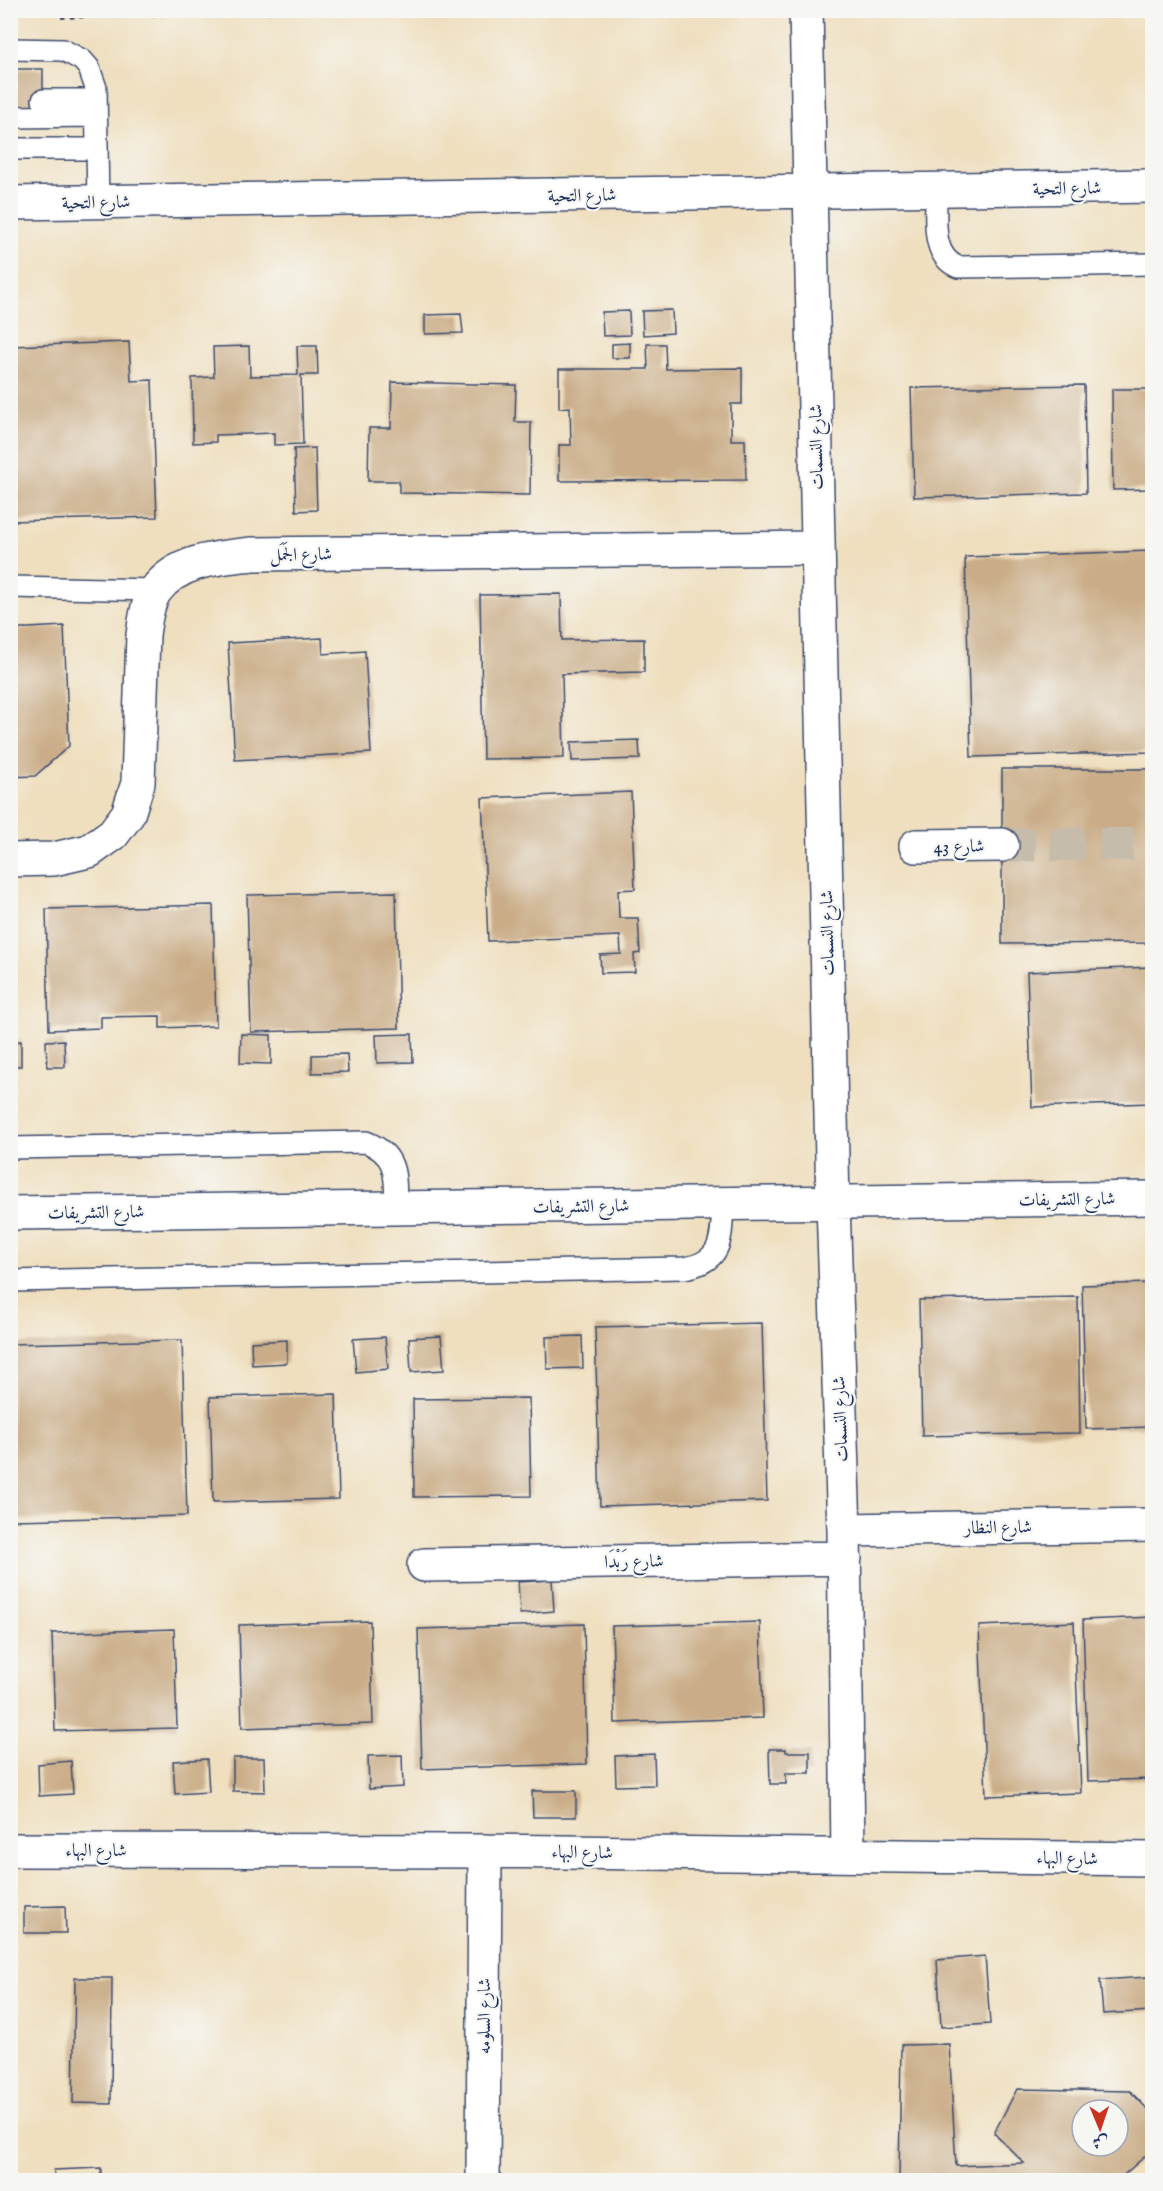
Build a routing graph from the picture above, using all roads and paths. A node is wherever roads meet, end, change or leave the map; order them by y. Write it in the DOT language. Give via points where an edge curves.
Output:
graph roads {
  1 [pos="313,10"];
  2 [pos="806,10"];
  3 [pos="57,17"];
  4 [pos="10,49"];
  5 [pos="43,100"];
  6 [pos="96,108"];
  7 [pos="10,117"];
  8 [pos="10,149"];
  9 [pos="97,149"];
  10 [pos="1152,186"];
  11 [pos="936,190"];
  12 [pos="810,191"];
  13 [pos="98,202"];
  14 [pos="10,203"];
  15 [pos="1152,264"];
  16 [pos="818,548"];
  17 [pos="10,588"];
  18 [pos="156,590"];
  19 [pos="1002,845"];
  20 [pos="916,846"];
  21 [pos="10,860"];
  22 [pos="10,1148"];
  23 [pos="1152,1198"];
  24 [pos="833,1203"];
  25 [pos="723,1204"];
  26 [pos="396,1208"];
  27 [pos="10,1214"];
  28 [pos="10,1281"];
  29 [pos="1152,1525"];
  30 [pos="844,1544"];
  31 [pos="424,1565"];
  32 [pos="10,1850"];
  33 [pos="485,1851"];
  34 [pos="848,1855"];
  35 [pos="1152,1859"];
  36 [pos="483,2181"];
  1 -- 3 [label="path"];
  2 -- 12 [label="street, شارع النسمات"];
  4 -- 6 [label="lane" via="52,49 73,54 89,68 96,88"];
  5 -- 6 [label="lane"];
  6 -- 7 [label="lane"];
  6 -- 9 [label="lane"];
  8 -- 9 [label="lane"];
  9 -- 13 [label="lane"];
  10 -- 11 [label="street, شارع التحية"];
  11 -- 12 [label="street, شارع التحية"];
  11 -- 15 [label="lane" via="939,249 949,263 958,267"];
  12 -- 13 [label="street, شارع التحية"];
  12 -- 16 [label="street, شارع النسمات"];
  13 -- 14 [label="street, شارع التحية"];
  16 -- 18 [label="street, شارع الجَمَل" via="252,554 209,559 177,572"];
  16 -- 24 [label="street, شارع النسمات"];
  17 -- 18 [label="lane"];
  18 -- 21 [label="street, شارع الجَمَل" via="146,613 143,635 138,783 128,814 113,834 89,852 54,859"];
  19 -- 20 [label="street, شارع 43"];
  22 -- 26 [label="lane" via="366,1142 376,1146 392,1163"];
  23 -- 24 [label="street, شارع التشريفات"];
  24 -- 25 [label="street, شارع التشريفات"];
  24 -- 30 [label="street, شارع النسمات"];
  25 -- 26 [label="street, شارع التشريفات"];
  25 -- 28 [label="lane" via="718,1248 705,1263 684,1268"];
  26 -- 27 [label="street, شارع التشريفات"];
  29 -- 30 [label="street, شارع النظار"];
  30 -- 31 [label="street, شارع رَبْدَا"];
  30 -- 34 [label="street, شارع النسمات"];
  32 -- 33 [label="street, شارع البهاء"];
  33 -- 34 [label="street, شارع البهاء"];
  33 -- 36 [label="street, شارع السلومه"];
  34 -- 35 [label="street, شارع البهاء"];
}
